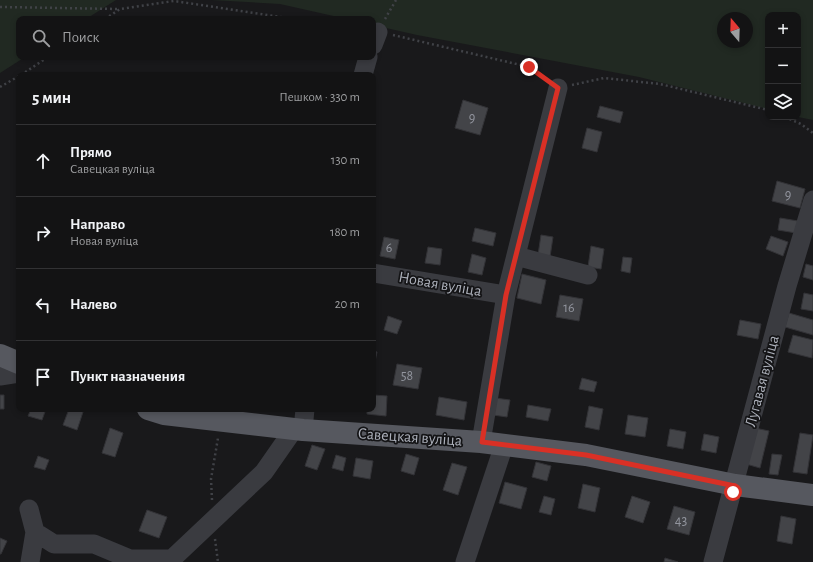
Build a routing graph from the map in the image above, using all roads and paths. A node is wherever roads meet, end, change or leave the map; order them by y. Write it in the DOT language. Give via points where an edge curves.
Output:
graph roads {
  1 [pos="396,0"];
  2 [pos="0,7"];
  3 [pos="120,9"];
  4 [pos="110,16"];
  5 [pos="274,16"];
  6 [pos="376,38"];
  7 [pos="44,60"];
  8 [pos="367,60"];
  9 [pos="26,72"];
  10 [pos="364,72"];
  11 [pos="16,78"];
  12 [pos="0,86"];
  13 [pos="558,88"];
  14 [pos="765,109"];
  15 [pos="792,120"];
  16 [pos="813,133"];
  17 [pos="813,200"];
  18 [pos="516,256"];
  19 [pos="376,273"];
  20 [pos="588,275"];
  21 [pos="506,295"];
  22 [pos="0,355"];
  23 [pos="16,362"];
  24 [pos="16,373"];
  25 [pos="0,376"];
  26 [pos="158,412"];
  27 [pos="301,422"];
  28 [pos="219,435"];
  29 [pos="482,442"];
  30 [pos="504,445"];
  31 [pos="735,486"];
  32 [pos="813,495"];
  33 [pos="29,509"];
  34 [pos="212,521"];
  35 [pos="35,532"];
  36 [pos="127,561"];
  37 [pos="30,562"];
  38 [pos="218,562"];
  39 [pos="465,562"];
  40 [pos="713,562"];
  1 -- 6 [label="path"];
  2 -- 3 [label="path"];
  3 -- 4 [label="path"];
  3 -- 5 [label="path" via="174,1"];
  6 -- 13 [label="path" via="529,67"];
  7 -- 9 [label="path"];
  8 -- 10 [label="street"];
  11 -- 12 [label="path"];
  13 -- 14 [label="path" via="604,78 660,84"];
  13 -- 18 [label="street"];
  15 -- 16 [label="path"];
  17 -- 31 [label="street, Лугавая вуліца"];
  18 -- 20 [label="street"];
  18 -- 21 [label="street"];
  19 -- 21 [label="street, Новая вуліца"];
  21 -- 29 [label="street"];
  22 -- 23 [label="main road"];
  24 -- 25 [label="street"];
  26 -- 27 [label="main road, Савецкая вуліца"];
  27 -- 29 [label="main road, Савецкая вуліца"];
  27 -- 34 [label="street" via="264,472"];
  28 -- 34 [label="path" via="211,479"];
  29 -- 30 [label="main road, Савецкая вуліца"];
  30 -- 31 [label="main road, Савецкая вуліца" via="586,455"];
  30 -- 39 [label="street"];
  31 -- 32 [label="main road, Савецкая вуліца"];
  31 -- 40 [label="street, Лугавая вуліца"];
  33 -- 35 [label="street"];
  34 -- 36 [label="street" via="172,559"];
  34 -- 38 [label="path"];
  35 -- 36 [label="street" via="54,544 94,544"];
  35 -- 37 [label="street"];
}
